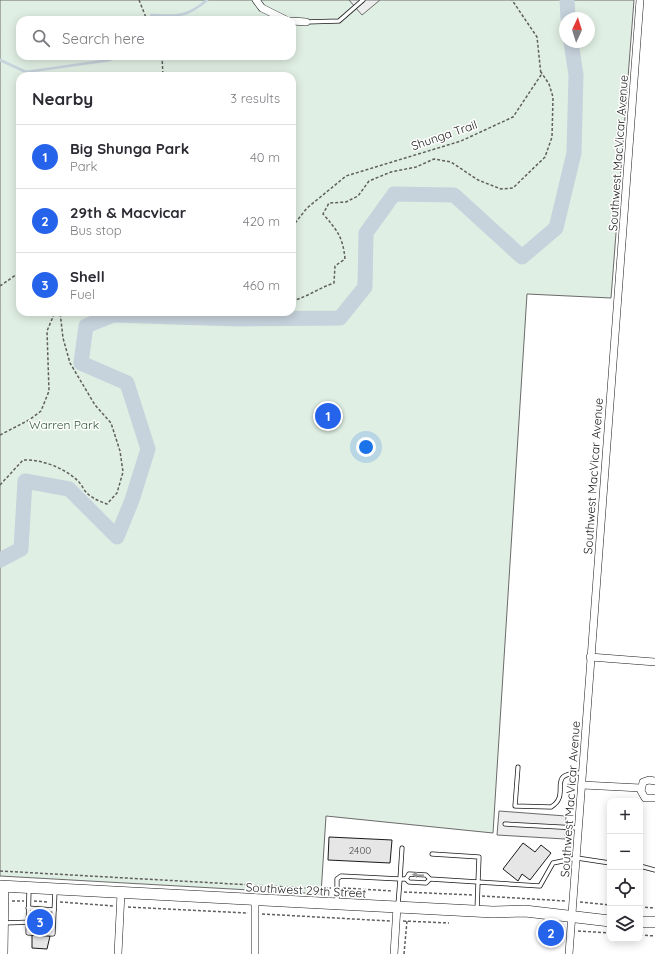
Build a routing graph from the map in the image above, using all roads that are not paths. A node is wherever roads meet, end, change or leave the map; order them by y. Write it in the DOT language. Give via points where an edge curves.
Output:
graph roads {
  1 [pos="256,0"];
  2 [pos="640,0"];
  3 [pos="361,1"];
  4 [pos="278,16"];
  5 [pos="296,21"];
  6 [pos="306,22"];
  7 [pos="590,657"];
  8 [pos="655,662"];
  9 [pos="518,767"];
  10 [pos="583,774"];
  11 [pos="655,781"];
  12 [pos="582,785"];
  13 [pos="641,788"];
  14 [pos="655,798"];
  15 [pos="505,824"];
  16 [pos="579,828"];
  17 [pos="402,848"];
  18 [pos="432,854"];
  19 [pos="576,858"];
  20 [pos="607,863"];
  21 [pos="643,867"];
  22 [pos="655,870"];
  23 [pos="400,879"];
  24 [pos="406,879"];
  25 [pos="430,879"];
  26 [pos="478,882"];
  27 [pos="2,886"];
  28 [pos="29,888"];
  29 [pos="55,889"];
  30 [pos="121,893"];
  31 [pos="255,900"];
  32 [pos="337,904"];
  33 [pos="397,907"];
  34 [pos="28,908"];
  35 [pos="54,910"];
  36 [pos="477,911"];
  37 [pos="572,916"];
  38 [pos="607,921"];
  39 [pos="3,922"];
  40 [pos="28,922"];
  41 [pos="34,922"];
  42 [pos="643,922"];
  43 [pos="655,922"];
  44 [pos="47,923"];
  45 [pos="53,923"];
  46 [pos="3,954"];
  47 [pos="118,954"];
  48 [pos="255,954"];
  49 [pos="394,954"];
  50 [pos="569,954"];
  1 -- 4 [label="street" via="262,8"];
  2 -- 7 [label="street, Southwest MacVicar Avenue"];
  3 -- 6 [label="lane" via="340,21"];
  5 -- 6 [label="street"];
  7 -- 8 [label="street"];
  7 -- 10 [label="street, Southwest MacVicar Avenue"];
  9 -- 10 [label="lane" via="515,806 551,807 560,798 561,780 564,775"];
  10 -- 12 [label="street, Southwest MacVicar Avenue"];
  11 -- 13 [label="street" via="646,781"];
  12 -- 13 [label="street"];
  12 -- 16 [label="street, Southwest MacVicar Avenue"];
  13 -- 14 [label="street" via="645,798"];
  15 -- 16 [label="lane"];
  16 -- 19 [label="street, Southwest MacVicar Avenue"];
  17 -- 23 [label="lane"];
  18 -- 26 [label="lane" via="479,857"];
  19 -- 20 [label="lane"];
  19 -- 26 [label="lane" via="553,863 540,886"];
  19 -- 37 [label="street, Southwest MacVicar Avenue"];
  21 -- 22 [label="lane"];
  23 -- 24 [label="lane"];
  23 -- 32 [label="lane" via="341,876 337,880"];
  23 -- 33 [label="lane"];
  24 -- 25 [label="lane" via="409,882 426,883"];
  25 -- 24 [label="lane, one-way" via="426,875 409,874"];
  25 -- 26 [label="lane"];
  26 -- 36 [label="lane"];
  27 -- 28 [label="main road, Southwest 29th Street"];
  27 -- 39 [label="street" via="5,900"];
  28 -- 29 [label="main road, Southwest 29th Street"];
  28 -- 34 [label="lane"];
  29 -- 30 [label="main road, Southwest 29th Street"];
  29 -- 35 [label="lane"];
  30 -- 31 [label="main road, Southwest 29th Street"];
  30 -- 47 [label="street"];
  31 -- 32 [label="main road, Southwest 29th Street"];
  31 -- 48 [label="street"];
  32 -- 33 [label="main road, Southwest 29th Street"];
  33 -- 36 [label="main road, Southwest 29th Street"];
  33 -- 49 [label="street"];
  34 -- 35 [label="lane"];
  34 -- 40 [label="lane"];
  35 -- 45 [label="lane"];
  36 -- 37 [label="main road, Southwest 29th Street" via="525,911"];
  37 -- 38 [label="main road, Southwest 29th Street"];
  37 -- 50 [label="street, Southwest MacVicar Avenue"];
  39 -- 40 [label="lane"];
  39 -- 46 [label="street"];
  40 -- 41 [label="lane"];
  40 -- 45 [label="lane" via="28,933 53,934"];
  42 -- 43 [label="main road"];
  44 -- 45 [label="lane"];
}
